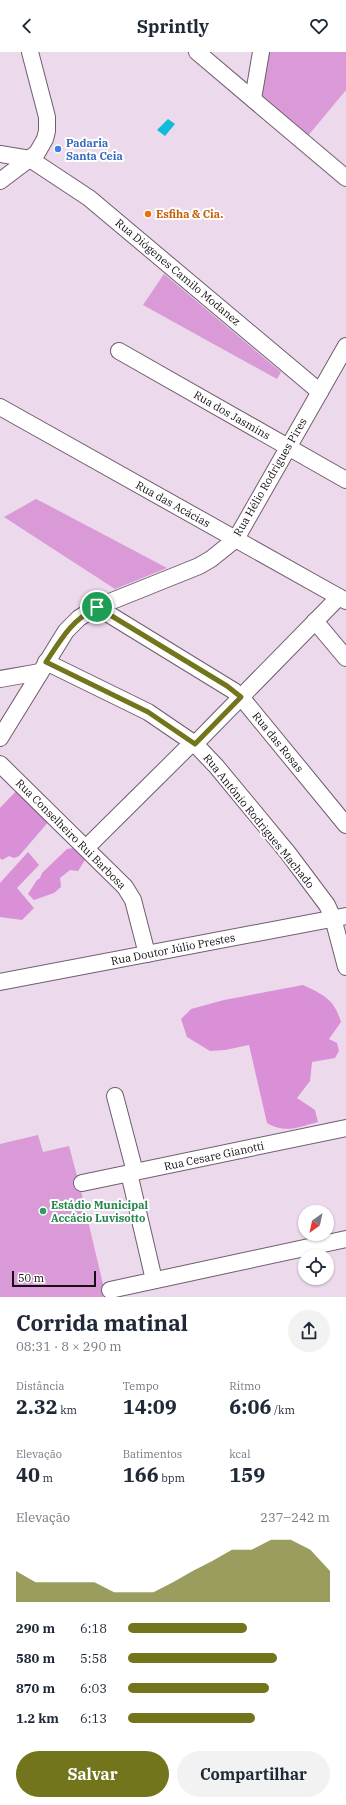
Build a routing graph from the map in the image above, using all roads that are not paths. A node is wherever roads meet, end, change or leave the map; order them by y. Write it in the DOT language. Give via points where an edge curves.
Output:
graph roads {
  1 [pos="30,52"];
  2 [pos="197,52"];
  3 [pos="261,52"];
  4 [pos="253,100"];
  5 [pos="0,154"];
  6 [pos="30,159"];
  7 [pos="346,178"];
  8 [pos="0,181"];
  9 [pos="346,346"];
  10 [pos="119,351"];
  11 [pos="320,392"];
  12 [pos="0,407"];
  13 [pos="288,447"];
  14 [pos="346,480"];
  15 [pos="236,539"];
  16 [pos="342,599"];
  17 [pos="97,607"];
  18 [pos="315,622"];
  19 [pos="346,658"];
  20 [pos="43,667"];
  21 [pos="0,679"];
  22 [pos="241,697"];
  23 [pos="0,738"];
  24 [pos="194,743"];
  25 [pos="0,764"];
  26 [pos="346,824"];
  27 [pos="86,848"];
  28 [pos="340,917"];
  29 [pos="147,954"];
  30 [pos="346,967"];
  31 [pos="0,982"];
  32 [pos="115,1096"];
  33 [pos="346,1128"];
  34 [pos="132,1173"];
  35 [pos="82,1183"];
  36 [pos="346,1239"];
  37 [pos="154,1280"];
  38 [pos="122,1292"];
  1 -- 6 [label="street" via="48,122 43,143"];
  2 -- 4 [label="street"];
  3 -- 4 [label="street"];
  4 -- 7 [label="street"];
  5 -- 6 [label="street"];
  6 -- 8 [label="street"];
  6 -- 11 [label="street, Rua Diógenes Camilo Modanez" via="89,198"];
  9 -- 11 [label="street, Rua Hélio Rodrigues Pires"];
  10 -- 13 [label="street, Rua dos Jasmins"];
  11 -- 13 [label="street, Rua Hélio Rodrigues Pires"];
  12 -- 15 [label="street, Rua das Acácias"];
  13 -- 14 [label="street, Rua dos Jasmins"];
  13 -- 15 [label="street, Rua Hélio Rodrigues Pires"];
  15 -- 16 [label="street, Rua das Acácias"];
  15 -- 17 [label="street, Rua Hélio Rodrigues Pires" via="199,566"];
  16 -- 18 [label="street"];
  17 -- 20 [label="street, Rua Hélio Rodrigues Pires" via="71,625"];
  17 -- 22 [label="street, Rua das Rosas"];
  18 -- 19 [label="street"];
  18 -- 22 [label="street"];
  20 -- 21 [label="street"];
  20 -- 23 [label="street, Rua Hélio Rodrigues Pires"];
  20 -- 24 [label="street, Rua Antônio Rodrigues Machado" via="135,705"];
  22 -- 24 [label="street"];
  22 -- 26 [label="street, Rua das Rosas"];
  24 -- 27 [label="street"];
  24 -- 28 [label="street, Rua Antônio Rodrigues Machado" via="288,853 327,905"];
  25 -- 27 [label="street, Rua Conselheiro Rui Barbosa"];
  27 -- 29 [label="street, Rua Conselheiro Rui Barbosa" via="129,893"];
  28 -- 29 [label="street, Rua Doutor Júlio Prestes"];
  28 -- 30 [label="street, Rua Antônio Rodrigues Machado"];
  29 -- 31 [label="street, Rua Doutor Júlio Prestes"];
  32 -- 34 [label="street"];
  33 -- 34 [label="street, Rua Cesare Gianotti"];
  34 -- 35 [label="street, Rua Cesare Gianotti"];
  34 -- 37 [label="street"];
  36 -- 37 [label="street"];
  37 -- 38 [label="street"];
}
